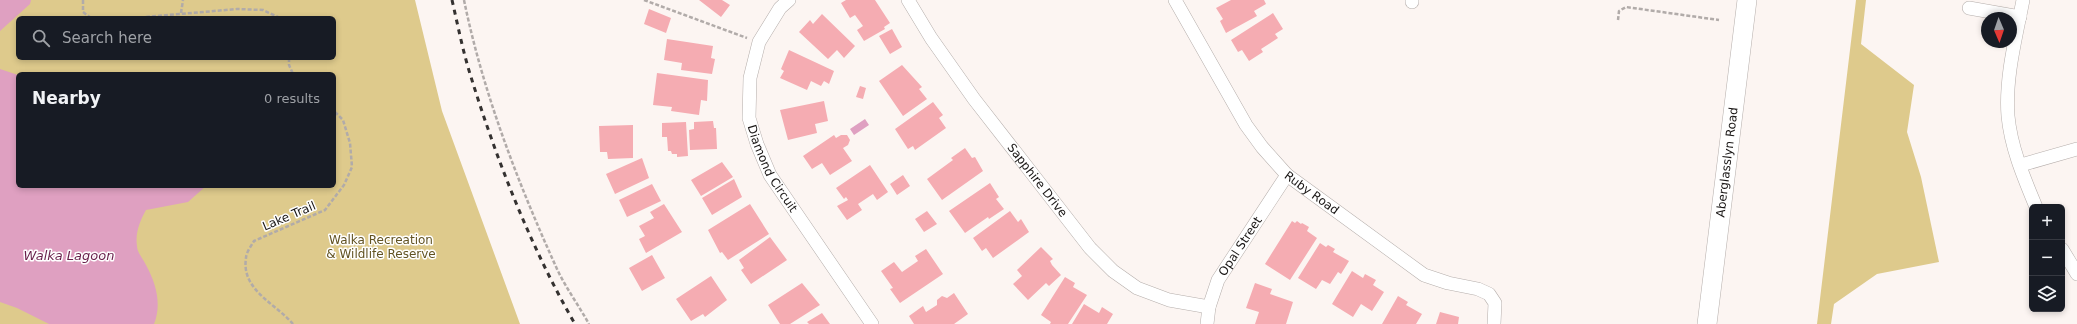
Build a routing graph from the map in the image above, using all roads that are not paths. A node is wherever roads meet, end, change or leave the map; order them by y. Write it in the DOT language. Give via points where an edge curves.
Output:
graph roads {
  1 [pos="789,0"];
  2 [pos="1175,0"];
  3 [pos="1748,0"];
  4 [pos="2023,0"];
  5 [pos="913,2"];
  6 [pos="1969,8"];
  7 [pos="2020,17"];
  8 [pos="2077,149"];
  9 [pos="2021,165"];
  10 [pos="1287,175"];
  11 [pos="2035,204"];
  12 [pos="2065,254"];
  13 [pos="2077,274"];
  14 [pos="1209,307"];
  15 [pos="872,324"];
  16 [pos="1207,324"];
  17 [pos="1494,324"];
  18 [pos="1707,324"];
  1 -- 15 [label="street, Diamond Circuit" via="780,8 759,42 750,78 749,118 770,175"];
  2 -- 10 [label="street, Ruby Road" via="1246,124"];
  3 -- 18 [label="main road, Aberglasslyn Road"];
  4 -- 7 [label="street"];
  5 -- 14 [label="street, Sapphire Drive" via="931,38 974,100 1099,257 1137,288 1169,300"];
  6 -- 7 [label="street"];
  7 -- 9 [label="street" via="2008,97 2011,133"];
  8 -- 9 [label="street"];
  9 -- 11 [label="street"];
  10 -- 14 [label="street, Opal Street" via="1218,280"];
  10 -- 17 [label="street, Ruby Road" via="1424,275 1489,294 1495,302"];
  12 -- 13 [label="street"];
  14 -- 16 [label="street, Opal Street"];
}
